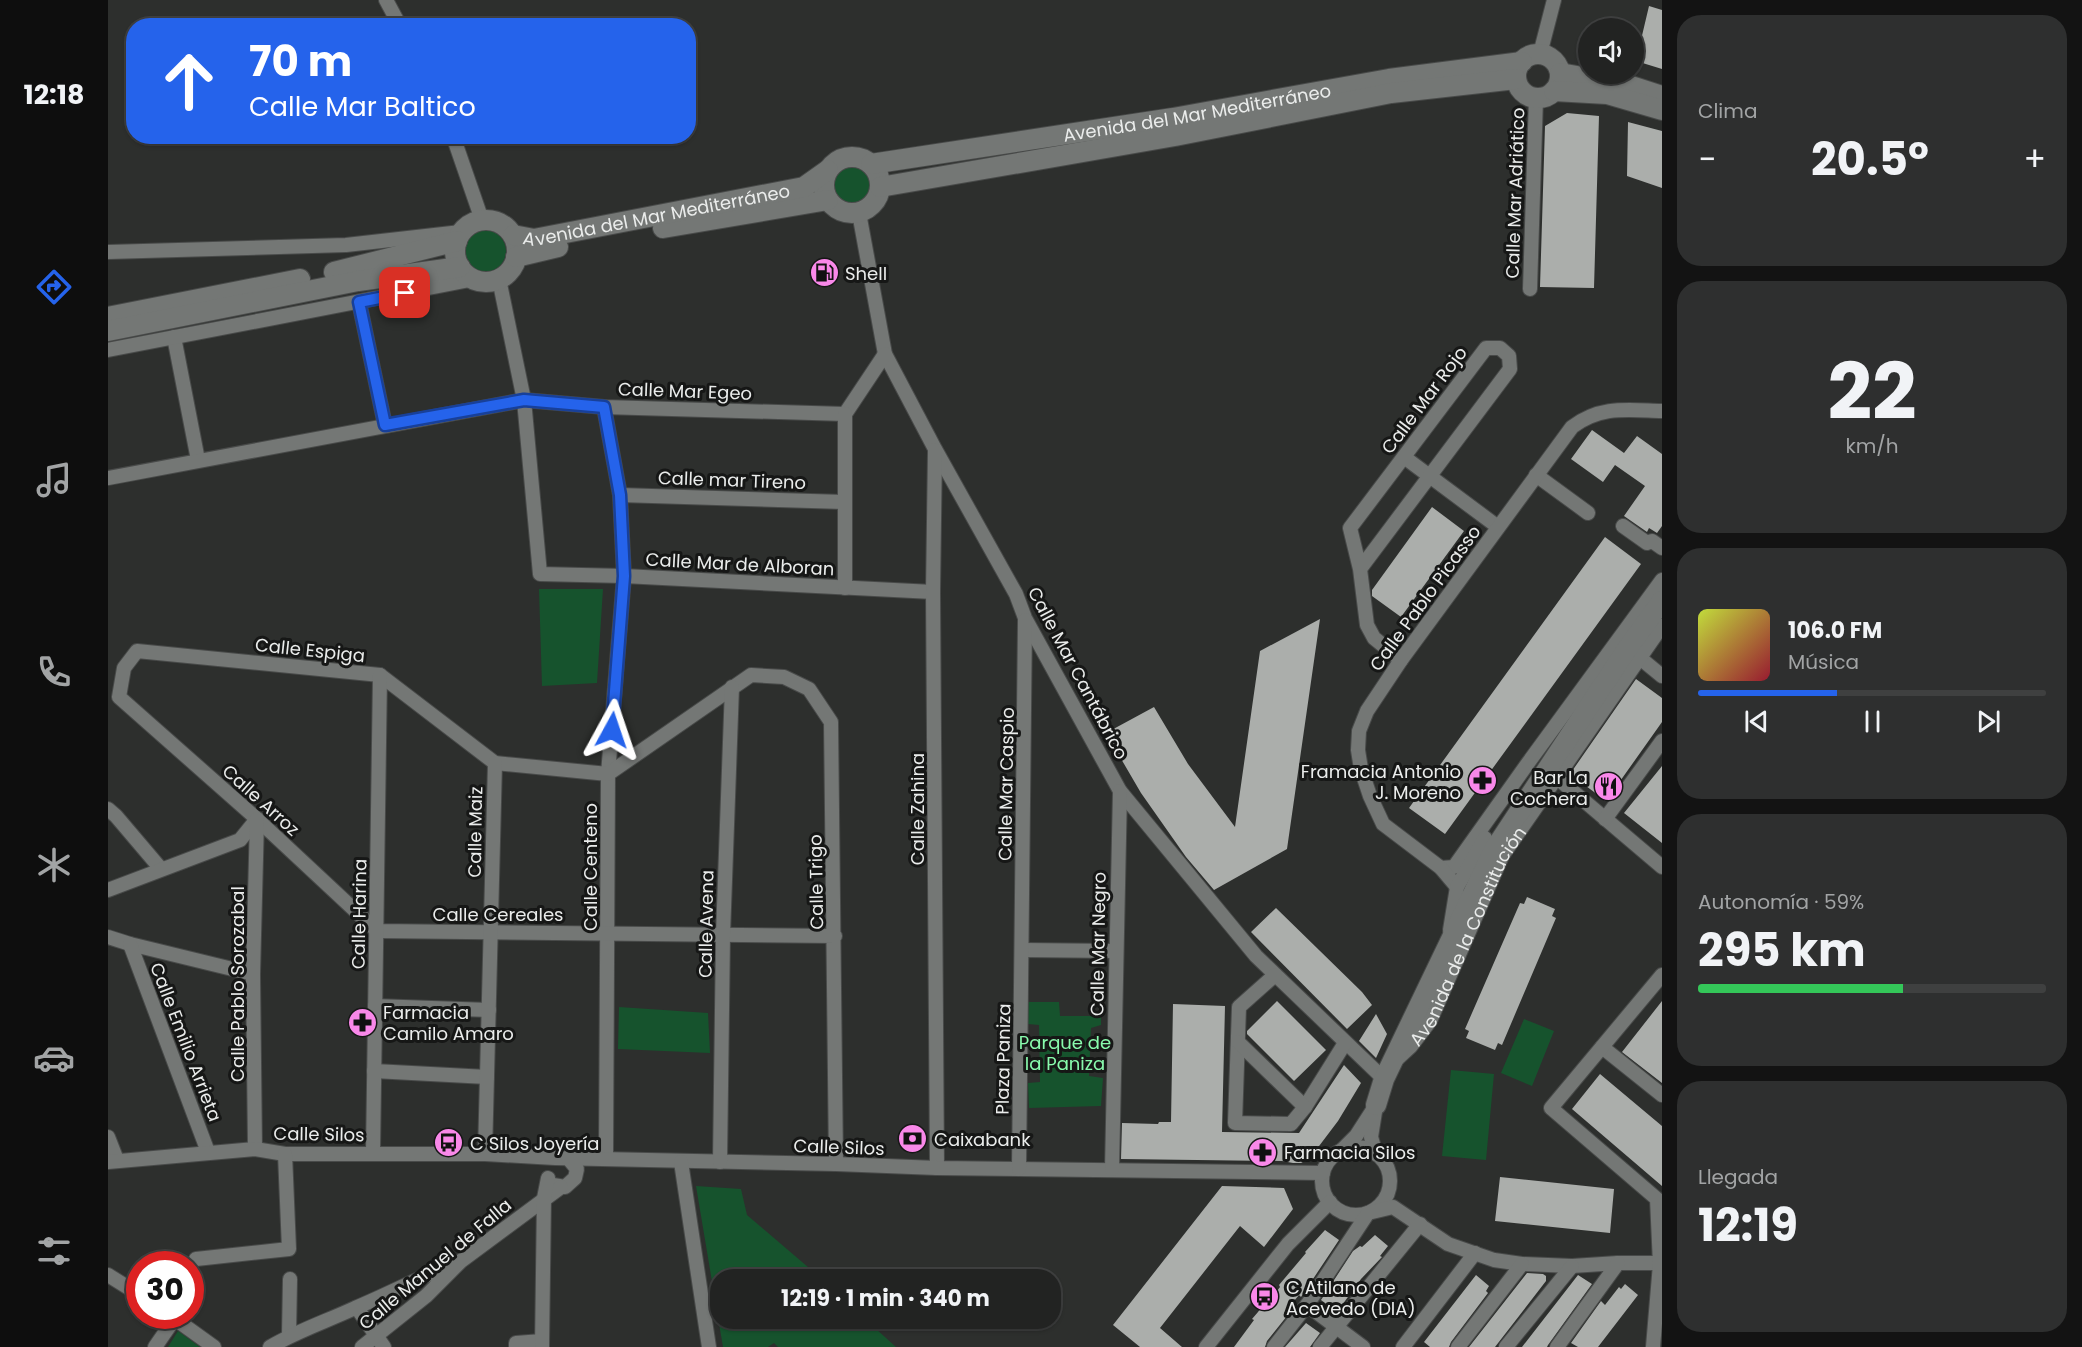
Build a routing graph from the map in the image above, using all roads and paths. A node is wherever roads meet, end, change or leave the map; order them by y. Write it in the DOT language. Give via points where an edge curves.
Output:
graph roads {
  1 [pos="386,0"];
  2 [pos="1554,0"];
  3 [pos="396,18"];
  4 [pos="1526,65"];
  5 [pos="1550,87"];
  6 [pos="1662,96"];
  7 [pos="1662,110"];
  8 [pos="456,144"];
  9 [pos="871,165"];
  10 [pos="828,170"];
  11 [pos="880,187"];
  12 [pos="828,200"];
  13 [pos="859,213"];
  14 [pos="482,220"];
  15 [pos="513,235"];
  16 [pos="459,237"];
  17 [pos="108,252"];
  18 [pos="516,257"];
  19 [pos="467,273"];
  20 [pos="499,279"];
  21 [pos="1530,289"];
  22 [pos="359,302"];
  23 [pos="108,316"];
  24 [pos="108,331"];
  25 [pos="174,337"];
  26 [pos="108,350"];
  27 [pos="885,354"];
  28 [pos="524,400"];
  29 [pos="604,407"];
  30 [pos="1662,411"];
  31 [pos="845,414"];
  32 [pos="385,425"];
  33 [pos="935,449"];
  34 [pos="1404,457"];
  35 [pos="198,460"];
  36 [pos="1536,475"];
  37 [pos="1431,476"];
  38 [pos="108,478"];
  39 [pos="620,495"];
  40 [pos="844,502"];
  41 [pos="1588,513"];
  42 [pos="1623,526"];
  43 [pos="1498,527"];
  44 [pos="1662,548"];
  45 [pos="1360,569"];
  46 [pos="624,576"];
  47 [pos="1662,580"];
  48 [pos="845,588"];
  49 [pos="933,592"];
  50 [pos="1662,601"];
  51 [pos="1025,618"];
  52 [pos="1662,626"];
  53 [pos="1640,658"];
  54 [pos="1401,660"];
  55 [pos="380,675"];
  56 [pos="1662,676"];
  57 [pos="732,687"];
  58 [pos="119,697"];
  59 [pos="1662,741"];
  60 [pos="495,763"];
  61 [pos="1528,763"];
  62 [pos="608,774"];
  63 [pos="1556,777"];
  64 [pos="1120,791"];
  65 [pos="111,814"];
  66 [pos="257,819"];
  67 [pos="1605,819"];
  68 [pos="1662,867"];
  69 [pos="1441,868"];
  70 [pos="161,869"];
  71 [pos="1457,887"];
  72 [pos="108,890"];
  73 [pos="377,931"];
  74 [pos="491,932"];
  75 [pos="608,933"];
  76 [pos="723,935"];
  77 [pos="835,936"];
  78 [pos="108,937"];
  79 [pos="1448,942"];
  80 [pos="129,944"];
  81 [pos="1022,950"];
  82 [pos="1116,951"];
  83 [pos="253,974"];
  84 [pos="1275,975"];
  85 [pos="1662,975"];
  86 [pos="375,1006"];
  87 [pos="489,1010"];
  88 [pos="1238,1042"];
  89 [pos="1345,1043"];
  90 [pos="1602,1047"];
  91 [pos="374,1071"];
  92 [pos="1388,1071"];
  93 [pos="487,1077"];
  94 [pos="1662,1095"];
  95 [pos="1376,1105"];
  96 [pos="1305,1107"];
  97 [pos="108,1137"];
  98 [pos="255,1149"];
  99 [pos="1341,1151"];
  100 [pos="208,1152"];
  101 [pos="373,1153"];
  102 [pos="285,1154"];
  103 [pos="485,1154"];
  104 [pos="1376,1154"];
  105 [pos="606,1158"];
  106 [pos="112,1161"];
  107 [pos="681,1162"];
  108 [pos="720,1162"];
  109 [pos="836,1164"];
  110 [pos="555,1166"];
  111 [pos="937,1168"];
  112 [pos="1019,1169"];
  113 [pos="1112,1169"];
  114 [pos="1323,1173"];
  115 [pos="576,1178"];
  116 [pos="561,1187"];
  117 [pos="1660,1197"];
  118 [pos="544,1198"];
  119 [pos="1330,1203"];
  120 [pos="1368,1213"];
  121 [pos="1420,1224"];
  122 [pos="1660,1241"];
  123 [pos="1475,1253"];
  124 [pos="204,1258"];
  125 [pos="461,1261"];
  126 [pos="1618,1263"];
  127 [pos="1661,1263"];
  128 [pos="1522,1264"];
  129 [pos="1572,1266"];
  130 [pos="108,1275"];
  131 [pos="290,1279"];
  132 [pos="126,1286"];
  133 [pos="1307,1305"];
  134 [pos="357,1308"];
  135 [pos="1337,1326"];
  136 [pos="166,1329"];
  137 [pos="189,1329"];
  138 [pos="289,1335"];
  139 [pos="380,1342"];
  140 [pos="542,1344"];
  141 [pos="1407,1346"];
  142 [pos="155,1347"];
  143 [pos="214,1347"];
  144 [pos="270,1347"];
  145 [pos="362,1347"];
  146 [pos="516,1347"];
  147 [pos="709,1347"];
  148 [pos="1206,1347"];
  149 [pos="1274,1347"];
  150 [pos="1320,1347"];
  151 [pos="1363,1347"];
  152 [pos="1458,1347"];
  153 [pos="1506,1347"];
  154 [pos="1557,1347"];
  155 [pos="1653,1347"];
  1 -- 3 [label="street"];
  2 -- 4 [label="street"];
  4 -- 5 [label="main road" via="1523,92"];
  4 -- 5 [label="main road" via="1553,60"];
  4 -- 9 [label="main road, Avenida del Mar Mediterráneo" via="1389,78 1173,118"];
  4 -- 11 [label="main road, Avenida del Mar Mediterráneo" via="1175,136"];
  5 -- 6 [label="main road" via="1628,85"];
  5 -- 7 [label="main road" via="1607,94"];
  5 -- 21 [label="street, Calle Mar Adriático"];
  8 -- 14 [label="street"];
  9 -- 10 [label="main road" via="863,159 844,158"];
  9 -- 11 [label="main road"];
  10 -- 12 [label="main road" via="824,184"];
  10 -- 15 [label="main road, Avenida del Mar Mediterráneo" via="804,187 534,239"];
  11 -- 13 [label="main road" via="874,203"];
  12 -- 13 [label="main road" via="841,211"];
  12 -- 18 [label="main road, Avenida del Mar Mediterráneo"];
  13 -- 27 [label="street, Calle Mar Cantábrico"];
  14 -- 15 [label="main road" via="499,223"];
  14 -- 16 [label="main road" via="474,222"];
  15 -- 18 [label="main road"];
  16 -- 17 [label="street" via="346,245"];
  16 -- 19 [label="main road" via="455,250"];
  16 -- 23 [label="main road" via="361,267"];
  18 -- 20 [label="main road"];
  19 -- 20 [label="main road" via="491,281"];
  19 -- 22 [label="street"];
  19 -- 24 [label="main road" via="358,281"];
  20 -- 28 [label="street"];
  22 -- 25 [label="street"];
  22 -- 32 [label="street"];
  25 -- 26 [label="street"];
  25 -- 35 [label="street"];
  27 -- 31 [label="street"];
  27 -- 33 [label="street, Calle Mar Cantábrico"];
  28 -- 29 [label="street, Calle Mar Egeo"];
  28 -- 32 [label="street, Calle Mar Egeo"];
  28 -- 46 [label="street, Calle Mar de Alboran" via="540,574"];
  29 -- 31 [label="street, Calle Mar Egeo"];
  29 -- 39 [label="street, Calle Centeno"];
  30 -- 36 [label="street, Calle Pablo Picasso" via="1613,410 1582,419"];
  31 -- 40 [label="street"];
  32 -- 35 [label="street, Calle Mar Egeo"];
  33 -- 49 [label="street, Calle Zahina"];
  33 -- 51 [label="street, Calle Mar Cantábrico" via="1016,594"];
  34 -- 37 [label="street, Calle Mar Rojo"];
  34 -- 37 [label="street, Calle Mar Rojo" via="1486,348 1500,348 1509,356 1510,369"];
  34 -- 45 [label="street, Calle Mar Rojo" via="1350,528"];
  35 -- 38 [label="street, Calle Mar Egeo"];
  36 -- 41 [label="street"];
  36 -- 43 [label="street, Calle Pablo Picasso"];
  37 -- 43 [label="street, Calle Mar Rojo"];
  37 -- 45 [label="street, Calle Mar Rojo"];
  39 -- 40 [label="street, Calle mar Tireno"];
  39 -- 46 [label="street, Calle Centeno"];
  40 -- 48 [label="street"];
  42 -- 44 [label="street" via="1647,543 1652,541"];
  43 -- 54 [label="street, Calle Pablo Picasso"];
  45 -- 54 [label="street, Calle Mar Rojo" via="1367,625 1374,638"];
  46 -- 48 [label="street, Calle Mar de Alboran"];
  46 -- 62 [label="street, Calle Centeno"];
  47 -- 61 [label="street, Avenida de la Constitución"];
  48 -- 49 [label="street, Calle Mar de Alboran"];
  49 -- 111 [label="street, Calle Zahina"];
  50 -- 79 [label="main road, Avenida de la Constitución" via="1494,850"];
  51 -- 64 [label="street, Calle Mar Cantábrico"];
  51 -- 81 [label="street, Calle Mar Caspio"];
  52 -- 53 [label="street, Avenida de la Constitución"];
  53 -- 56 [label="street"];
  53 -- 63 [label="street, Avenida de la Constitución"];
  54 -- 69 [label="street, Calle Pablo Picasso" via="1362,721 1358,750 1361,769 1383,824"];
  55 -- 58 [label="street, Calle Espiga" via="137,651 124,668"];
  55 -- 60 [label="street, Calle Espiga"];
  55 -- 73 [label="street, Calle Harina"];
  57 -- 62 [label="street, Calle Trigo"];
  57 -- 76 [label="street, Calle Avena"];
  57 -- 77 [label="street, Calle Trigo" via="751,675 784,677 809,689 831,722"];
  58 -- 66 [label="street, Calle Arroz"];
  59 -- 67 [label="street"];
  60 -- 62 [label="street"];
  60 -- 74 [label="street, Calle Maiz"];
  61 -- 69 [label="street, Avenida de la Constitución" via="1454,867"];
  61 -- 71 [label="street, Avenida de la Constitución"];
  62 -- 75 [label="street, Calle Centeno"];
  63 -- 67 [label="street"];
  63 -- 92 [label="street, Avenida de la Constitución" via="1502,856 1430,1021"];
  64 -- 82 [label="street, Calle Mar Negro"];
  64 -- 84 [label="street, Calle Mar Cantábrico"];
  65 -- 70 [label="street"];
  66 -- 70 [label="street" via="240,840"];
  66 -- 73 [label="street, Calle Arroz"];
  66 -- 83 [label="street, Calle Pablo Sorozabal"];
  67 -- 68 [label="street"];
  69 -- 71 [label="street, Calle Pablo Picasso"];
  70 -- 72 [label="street"];
  71 -- 79 [label="street, Avenida de la Constitución"];
  73 -- 74 [label="street, Calle Cereales"];
  73 -- 86 [label="street, Calle Harina"];
  74 -- 75 [label="street, Calle Cereales"];
  74 -- 87 [label="street, Calle Maiz"];
  75 -- 76 [label="street, Calle Cereales"];
  75 -- 105 [label="street, Calle Centeno"];
  76 -- 77 [label="street, Calle Cereales"];
  76 -- 108 [label="street, Calle Avena"];
  77 -- 109 [label="street, Calle Trigo"];
  78 -- 80 [label="street"];
  79 -- 92 [label="main road, Avenida de la Constitución"];
  80 -- 83 [label="street"];
  80 -- 100 [label="street, Calle Emilio Arrieta"];
  81 -- 82 [label="street"];
  81 -- 112 [label="street, Plaza Paniza"];
  82 -- 113 [label="street, Calle Mar Negro"];
  83 -- 98 [label="street, Calle Pablo Sorozabal"];
  84 -- 88 [label="street" via="1239,1007"];
  84 -- 89 [label="street, Calle Mar Cantábrico"];
  85 -- 90 [label="street"];
  86 -- 87 [label="street"];
  86 -- 91 [label="street, Calle Harina"];
  87 -- 93 [label="street, Calle Maiz"];
  88 -- 96 [label="street"];
  88 -- 96 [label="street" via="1235,1123 1291,1124"];
  89 -- 92 [label="street, Calle Mar Cantábrico"];
  89 -- 96 [label="street"];
  90 -- 94 [label="street"];
  90 -- 117 [label="street" via="1551,1108"];
  91 -- 93 [label="street"];
  91 -- 101 [label="street, Calle Harina"];
  92 -- 95 [label="main road, Avenida de la Constitución"];
  93 -- 103 [label="street, Calle Maiz"];
  95 -- 99 [label="street, Avenida de la Constitución"];
  95 -- 104 [label="street, Avenida de la Constitución" via="1371,1137"];
  97 -- 106 [label="street"];
  98 -- 100 [label="street, Calle Silos"];
  98 -- 102 [label="street, Calle Silos"];
  99 -- 104 [label="street" via="1358,1148"];
  99 -- 114 [label="street"];
  100 -- 106 [label="street, Calle Silos"];
  101 -- 102 [label="street, Calle Silos"];
  101 -- 103 [label="street, Calle Silos"];
  102 -- 124 [label="street" via="290,1249"];
  103 -- 110 [label="street, Calle Silos" via="531,1156"];
  104 -- 120 [label="street" via="1388,1171 1389,1191 1384,1201"];
  105 -- 107 [label="street, Calle Silos"];
  105 -- 110 [label="street, Calle Silos"];
  105 -- 115 [label="street"];
  107 -- 108 [label="street, Calle Silos"];
  107 -- 147 [label="street"];
  108 -- 109 [label="street, Calle Silos"];
  109 -- 111 [label="street, Calle Silos"];
  110 -- 115 [label="street" via="577,1169"];
  110 -- 116 [label="street" via="553,1185"];
  110 -- 118 [label="street"];
  111 -- 112 [label="street, Calle Silos"];
  112 -- 113 [label="street, Calle Silos"];
  113 -- 114 [label="street, Calle Silos"];
  114 -- 119 [label="street" via="1324,1193"];
  115 -- 116 [label="street, Calle Manuel de Falla"];
  116 -- 118 [label="street, Calle Manuel de Falla"];
  117 -- 122 [label="street"];
  118 -- 125 [label="street, Calle Manuel de Falla"];
  118 -- 140 [label="street"];
  119 -- 120 [label="street" via="1347,1214"];
  119 -- 148 [label="street" via="1288,1244"];
  120 -- 121 [label="street" via="1394,1207"];
  120 -- 133 [label="street"];
  121 -- 123 [label="street" via="1448,1244"];
  121 -- 135 [label="street"];
  122 -- 127 [label="street"];
  123 -- 128 [label="street"];
  123 -- 141 [label="street"];
  125 -- 134 [label="street"];
  125 -- 139 [label="street, Calle Manuel de Falla"];
  126 -- 127 [label="street"];
  126 -- 129 [label="street"];
  126 -- 154 [label="street"];
  127 -- 155 [label="street"];
  128 -- 129 [label="street"];
  128 -- 152 [label="street"];
  129 -- 153 [label="street"];
  130 -- 132 [label="street"];
  131 -- 138 [label="street"];
  133 -- 135 [label="street"];
  133 -- 149 [label="street"];
  134 -- 138 [label="street"];
  134 -- 139 [label="street"];
  135 -- 150 [label="street"];
  135 -- 151 [label="street"];
  136 -- 142 [label="street"];
  137 -- 143 [label="street"];
  138 -- 144 [label="street"];
  139 -- 145 [label="street, Calle Manuel de Falla"];
  140 -- 146 [label="street" via="516,1343"];
}
